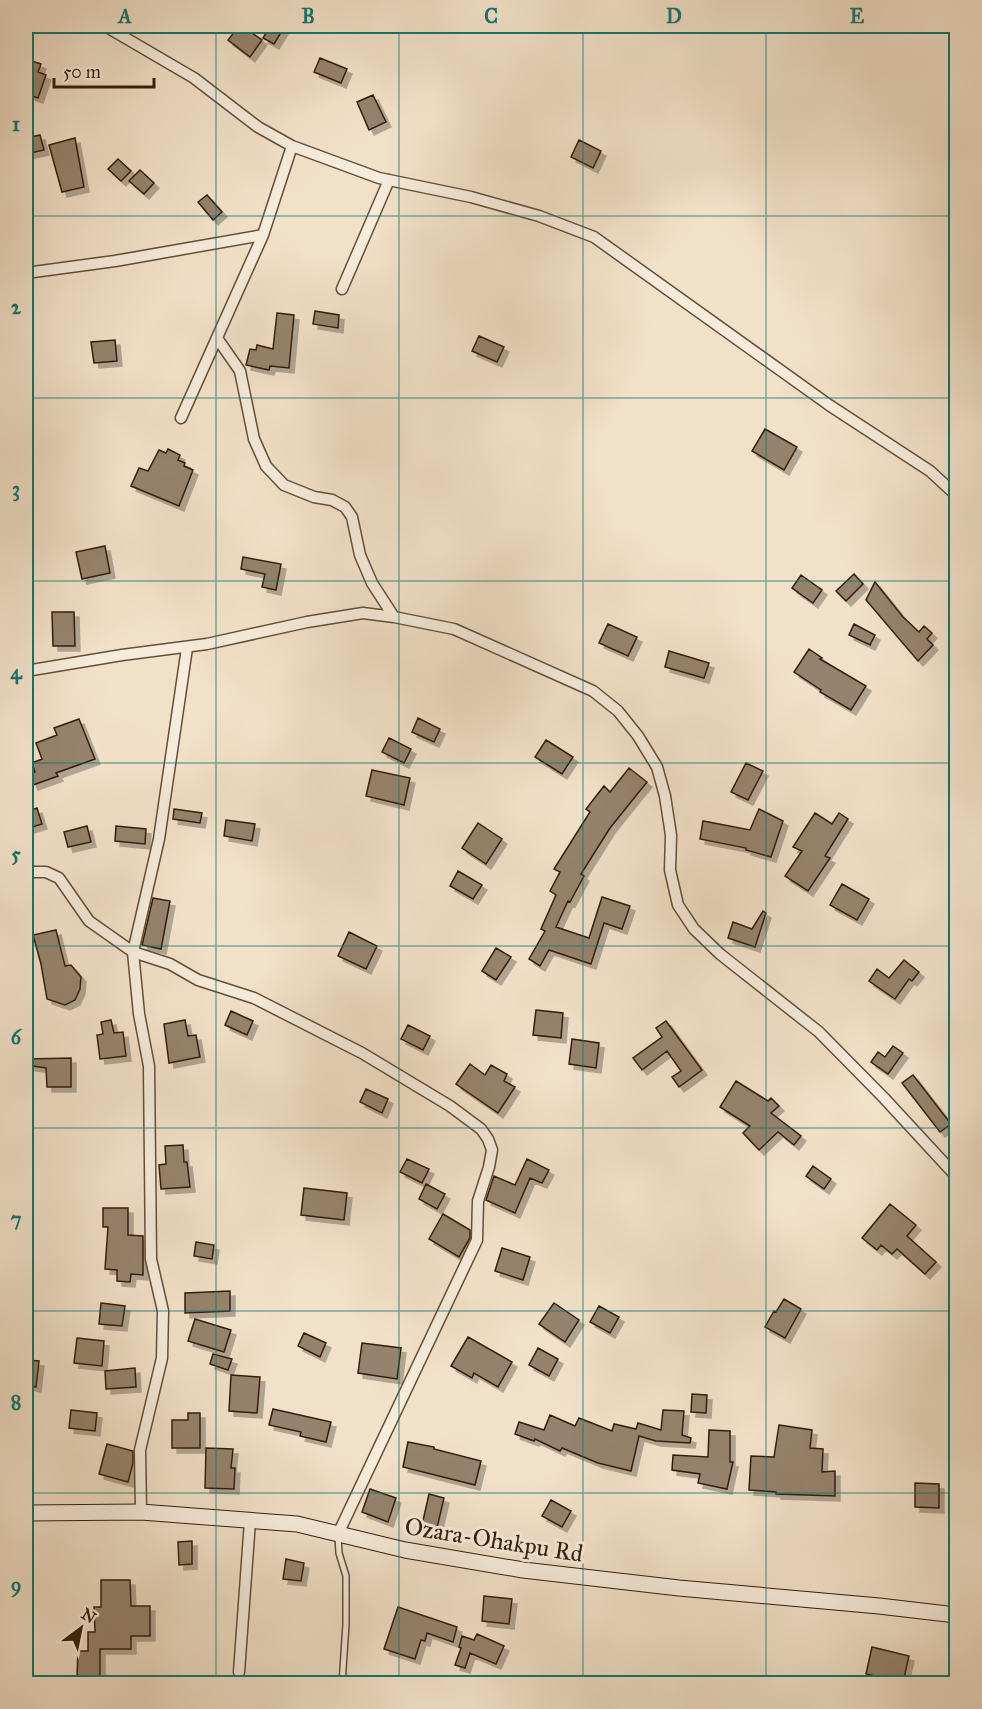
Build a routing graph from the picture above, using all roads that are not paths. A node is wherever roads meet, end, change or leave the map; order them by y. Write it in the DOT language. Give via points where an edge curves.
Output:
graph roads {
  1 [pos="105,26"];
  2 [pos="292,146"];
  3 [pos="389,180"];
  4 [pos="263,235"];
  5 [pos="26,273"];
  6 [pos="342,289"];
  7 [pos="217,338"];
  8 [pos="181,418"];
  9 [pos="957,495"];
  10 [pos="394,617"];
  11 [pos="187,648"];
  12 [pos="26,671"];
  13 [pos="26,861"];
  14 [pos="29,871"];
  15 [pos="133,952"];
  16 [pos="957,1176"];
  17 [pos="141,1512"];
  18 [pos="26,1513"];
  19 [pos="250,1521"];
  20 [pos="338,1534"];
  21 [pos="957,1616"];
  22 [pos="239,1672"];
  23 [pos="342,1683"];
  1 -- 2 [label="street" via="194,78 258,127"];
  2 -- 3 [label="street"];
  2 -- 4 [label="street"];
  3 -- 6 [label="street"];
  3 -- 9 [label="street" via="471,197 594,237 829,405 930,471"];
  4 -- 5 [label="street"];
  4 -- 7 [label="street"];
  7 -- 8 [label="street"];
  7 -- 10 [label="street" via="240,371 254,439 266,466 284,485 345,507 352,517 360,555 372,583"];
  10 -- 11 [label="street" via="363,613"];
  10 -- 16 [label="street" via="454,629 484,641 593,692 618,711 657,767 671,835 670,870 678,905 694,929 819,1032"];
  11 -- 12 [label="street"];
  11 -- 15 [label="street" via="159,839"];
  13 -- 14 [label="street"];
  14 -- 15 [label="street" via="59,878 89,921"];
  15 -- 17 [label="street" via="149,1066 151,1259 163,1311 162,1358 140,1450"];
  15 -- 20 [label="street" via="170,964 198,980 254,998 362,1053 450,1106 481,1130 492,1150 478,1201 477,1240"];
  17 -- 18 [label="main road, Ozara-Ohakpu Rd"];
  17 -- 19 [label="main road, Ozara-Ohakpu Rd"];
  19 -- 20 [label="main road, Ozara-Ohakpu Rd" via="297,1524"];
  19 -- 22 [label="street"];
  20 -- 21 [label="main road, Ozara-Ohakpu Rd" via="524,1570"];
  20 -- 23 [label="lane" via="346,1576"];
}
